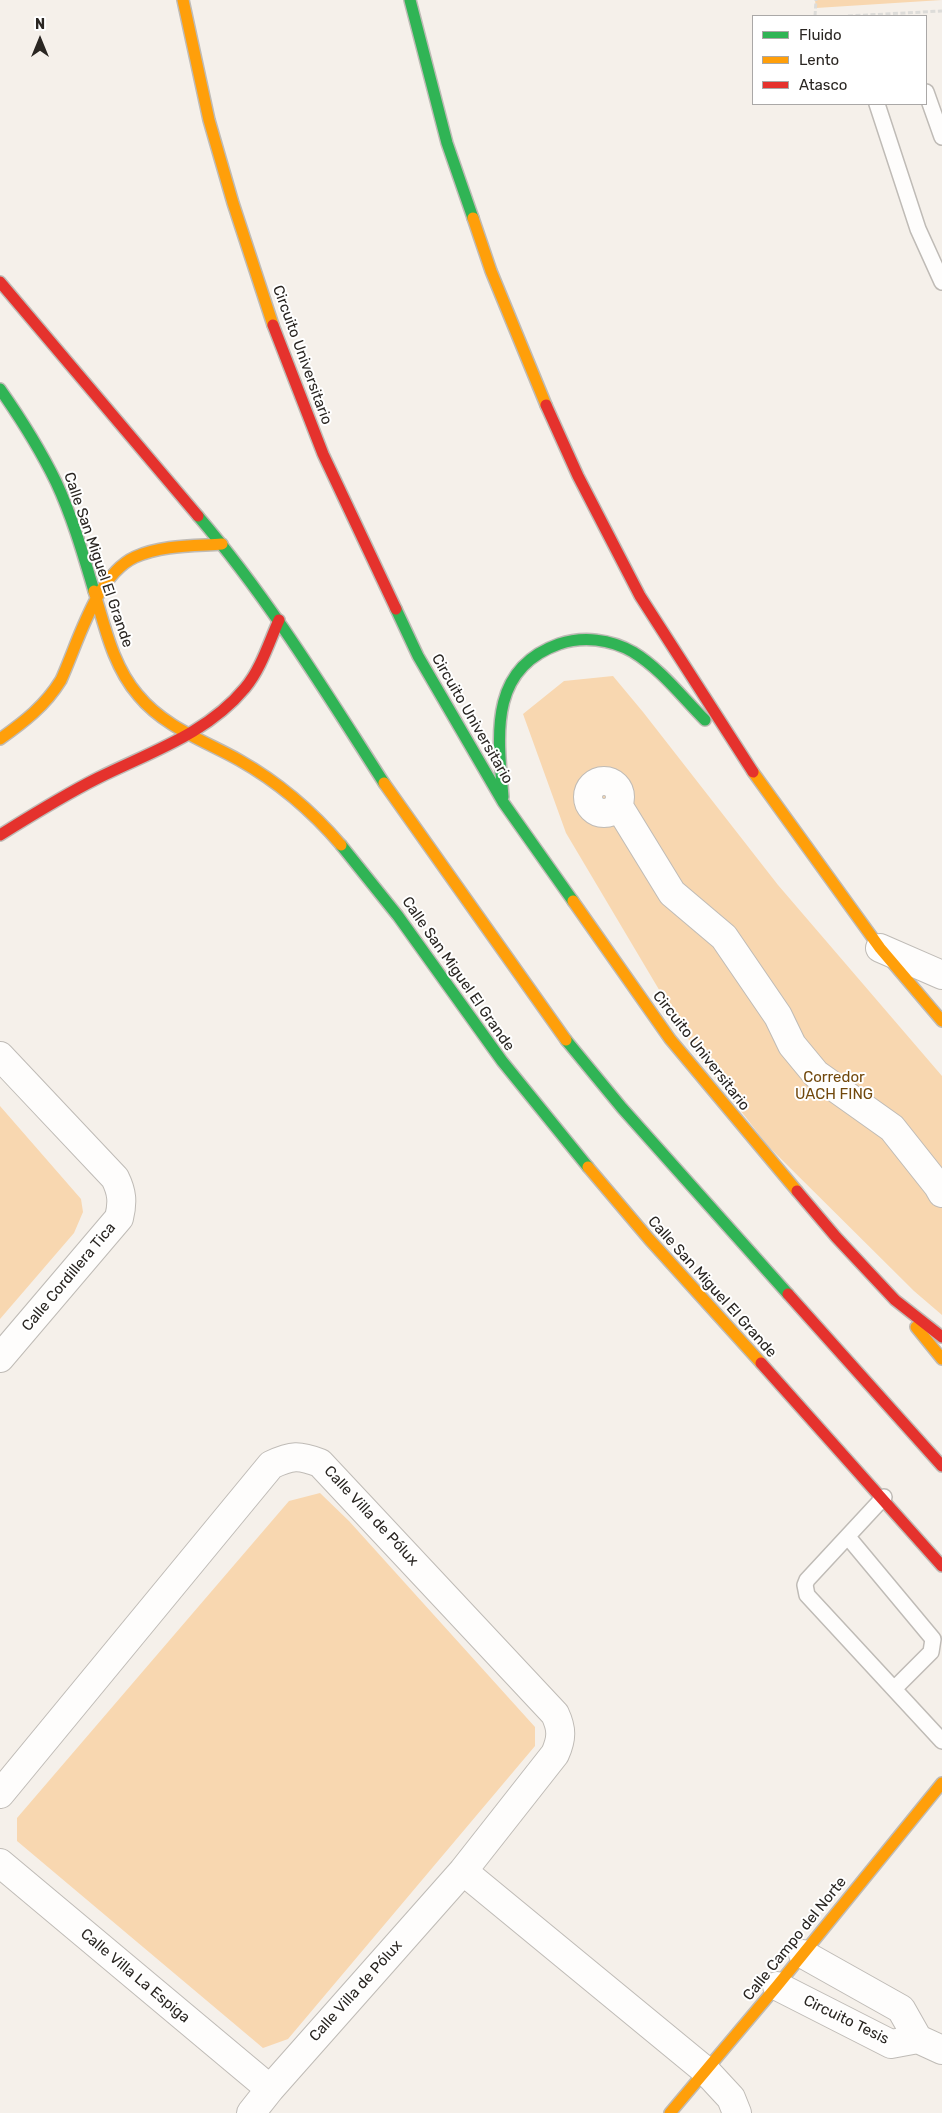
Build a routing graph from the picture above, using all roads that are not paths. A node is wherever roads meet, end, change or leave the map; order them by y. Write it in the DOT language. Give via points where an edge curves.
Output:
graph roads {
  1 [pos="183,0"];
  2 [pos="410,0"];
  3 [pos="927,95"];
  4 [pos="877,105"];
  5 [pos="942,137"];
  6 [pos="0,282"];
  7 [pos="942,282"];
  8 [pos="0,389"];
  9 [pos="222,544"];
  10 [pos="97,600"];
  11 [pos="279,620"];
  12 [pos="189,736"];
  13 [pos="0,739"];
  14 [pos="740,755"];
  15 [pos="503,802"];
  16 [pos="618,805"];
  17 [pos="0,835"];
  18 [pos="880,948"];
  19 [pos="942,975"];
  20 [pos="942,1022"];
  21 [pos="0,1056"];
  22 [pos="942,1193"];
  23 [pos="895,1300"];
  24 [pos="942,1337"];
  25 [pos="0,1358"];
  26 [pos="942,1359"];
  27 [pos="942,1466"];
  28 [pos="884,1497"];
  29 [pos="848,1537"];
  30 [pos="942,1566"];
  31 [pos="894,1689"];
  32 [pos="942,1741"];
  33 [pos="942,1783"];
  34 [pos="0,1794"];
  35 [pos="0,1864"];
  36 [pos="463,1871"];
  37 [pos="803,1954"];
  38 [pos="777,1986"];
  39 [pos="930,2044"];
  40 [pos="706,2071"];
  41 [pos="270,2089"];
  42 [pos="251,2113"];
  43 [pos="670,2113"];
  44 [pos="737,2113"];
  1 -- 15 [label="street, Circuito Universitario" via="209,120 233,203 278,339 323,454 418,656"];
  2 -- 14 [label="street" via="450,152 491,271 533,376 578,476 640,596"];
  3 -- 5 [label="lane"];
  4 -- 7 [label="lane" via="918,229"];
  6 -- 9 [label="street"];
  8 -- 10 [label="street, Calle San Miguel El Grande" via="52,473"];
  9 -- 10 [label="street" via="162,550 124,562 112,573"];
  9 -- 11 [label="street"];
  10 -- 12 [label="street, Calle San Miguel El Grande" via="108,642 122,673 138,696"];
  10 -- 13 [label="street" via="52,695 31,717"];
  11 -- 12 [label="street" via="248,684 214,719"];
  11 -- 27 [label="street" via="388,789 573,1049 635,1123"];
  12 -- 17 [label="street" via="95,779"];
  12 -- 28 [label="street, Calle San Miguel El Grande" via="228,754 272,781 329,830 391,905 502,1061 625,1212"];
  14 -- 15 [label="street" via="649,664 624,647 586,639 559,642 538,652 509,684 499,729"];
  14 -- 18 [label="street"];
  15 -- 23 [label="street, Circuito Universitario" via="670,1039 823,1222"];
  16 -- 22 [label="street" via="672,893 724,937 778,1016 792,1045 816,1074 892,1128"];
  18 -- 19 [label="street"];
  18 -- 20 [label="street"];
  21 -- 25 [label="street, Calle Cordillera Tica" via="115,1178 122,1204 119,1218"];
  23 -- 24 [label="street, Circuito Universitario"];
  23 -- 26 [label="street"];
  28 -- 29 [label="lane"];
  28 -- 30 [label="street, Calle San Miguel El Grande"];
  29 -- 31 [label="lane" via="933,1639 931,1652"];
  29 -- 31 [label="lane" via="807,1580 807,1595"];
  31 -- 32 [label="lane"];
  33 -- 37 [label="street, Calle Campo del Norte"];
  34 -- 36 [label="street, Calle Villa de Pólux" via="271,1465 288,1457 303,1457 320,1463 555,1714 561,1728 556,1754"];
  35 -- 41 [label="street, Calle Villa La Espiga"];
  36 -- 40 [label="street"];
  36 -- 41 [label="street, Calle Villa de Pólux"];
  37 -- 38 [label="street, Calle Campo del Norte"];
  37 -- 39 [label="street, Circuito Tesis" via="901,2009"];
  38 -- 39 [label="street, Circuito Tesis" via="891,2044"];
  38 -- 40 [label="street, Calle Campo del Norte"];
  40 -- 43 [label="street, Calle Campo del Norte"];
  40 -- 44 [label="street" via="730,2098"];
  41 -- 42 [label="street, Calle Villa de Pólux"];
}
